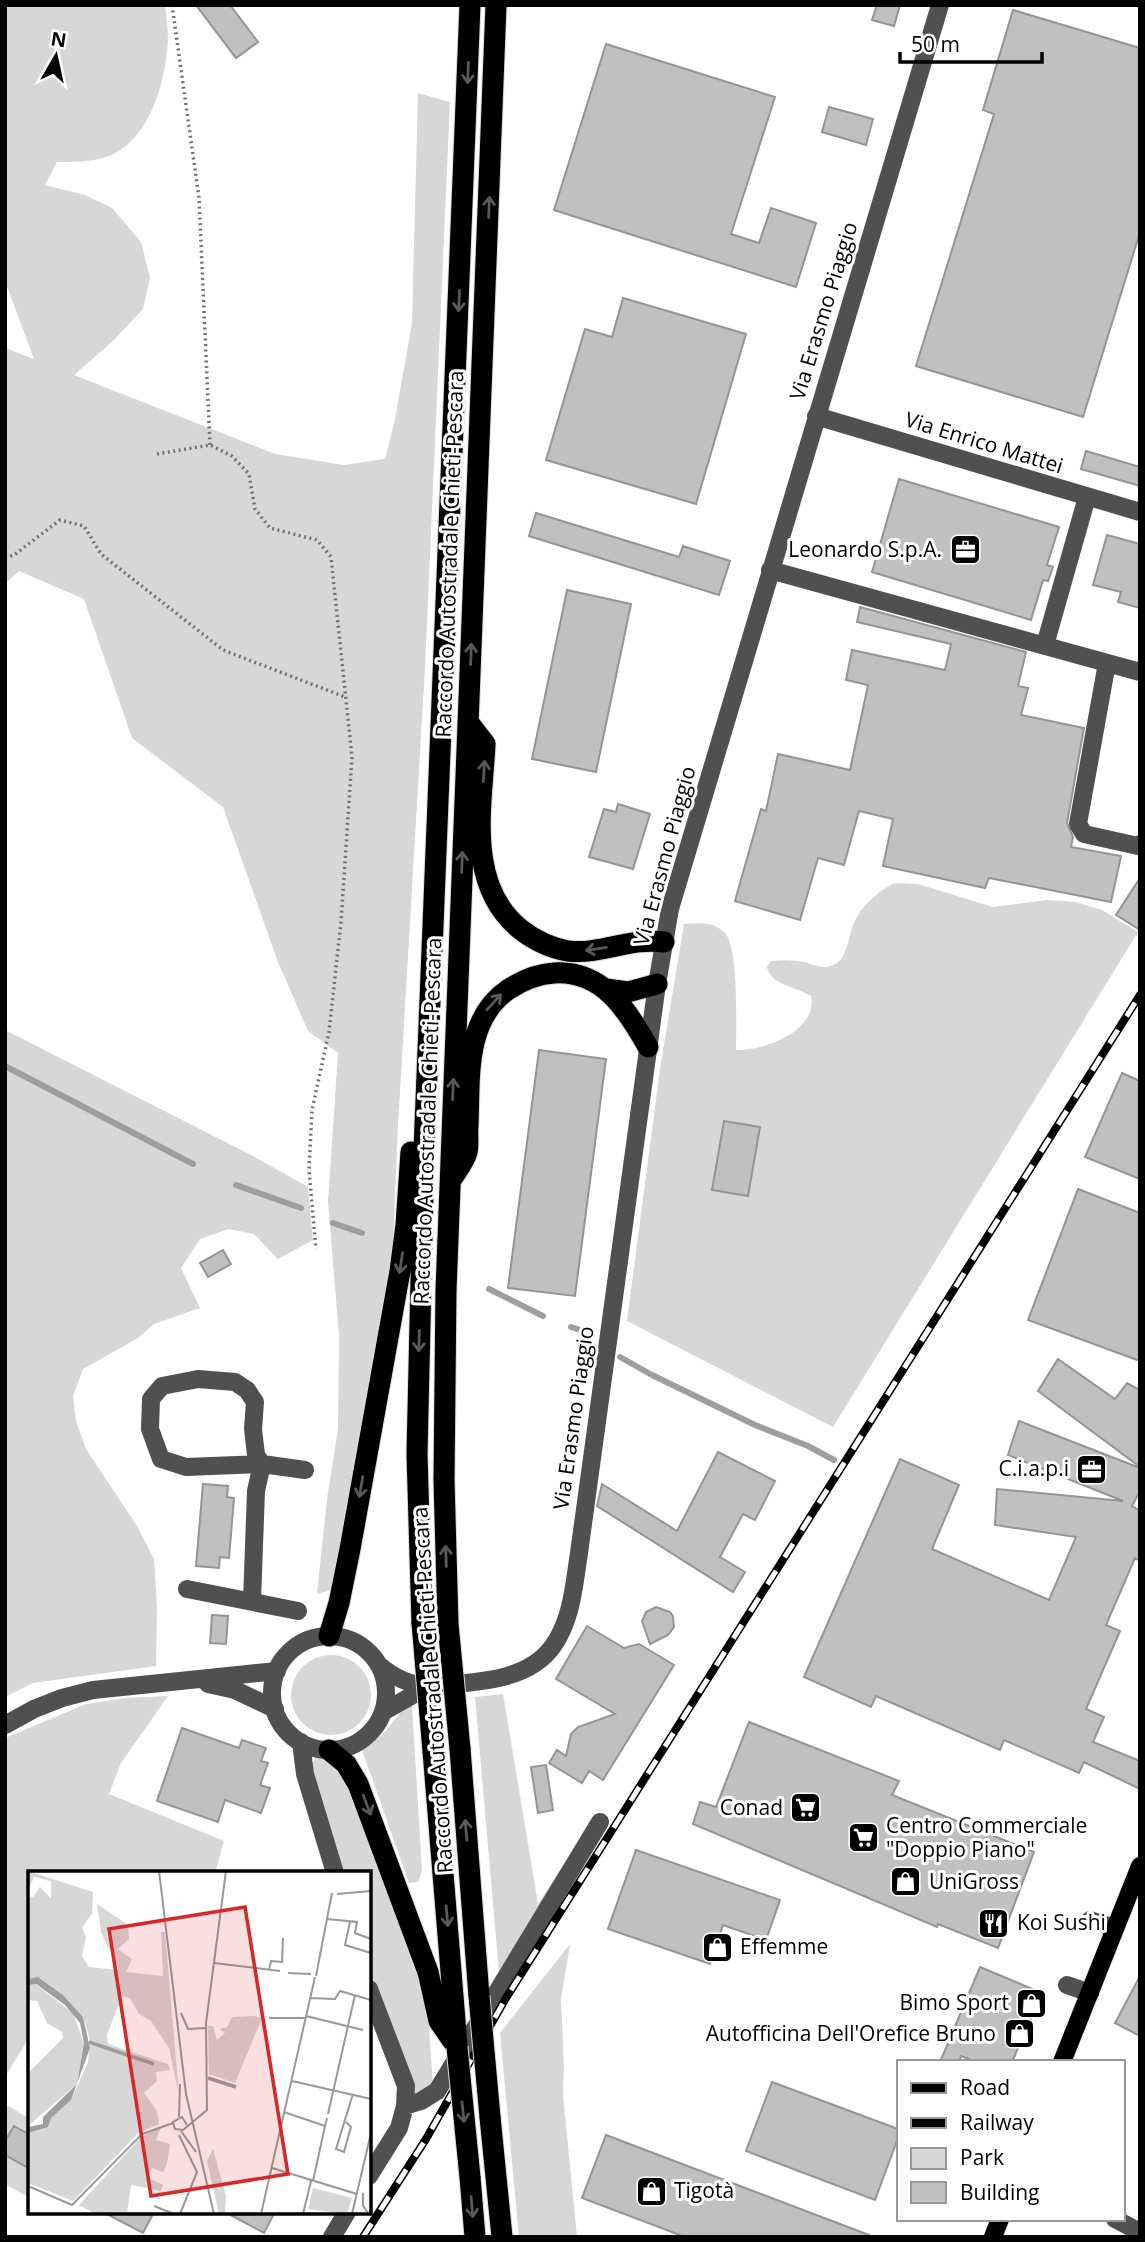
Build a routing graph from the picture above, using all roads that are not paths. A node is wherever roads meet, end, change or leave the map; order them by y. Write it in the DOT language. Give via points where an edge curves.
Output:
graph roads {
  1 [pos="470,5"];
  2 [pos="496,5"];
  3 [pos="940,5"];
  4 [pos="816,416"];
  5 [pos="1087,497"];
  6 [pos="1140,512"];
  7 [pos="770,570"];
  8 [pos="1045,645"];
  9 [pos="1107,663"];
  10 [pos="1140,672"];
  11 [pos="468,722"];
  12 [pos="1140,844"];
  13 [pos="664,942"];
  14 [pos="657,984"];
  15 [pos="606,989"];
  16 [pos="648,1047"];
  17 [pos="425,1126"];
  18 [pos="450,1182"];
  19 [pos="262,1465"];
  20 [pos="305,1470"];
  21 [pos="187,1589"];
  22 [pos="252,1601"];
  23 [pos="298,1611"];
  24 [pos="329,1636"];
  25 [pos="379,1665"];
  26 [pos="277,1671"];
  27 [pos="190,1681"];
  28 [pos="427,1686"];
  29 [pos="275,1709"];
  30 [pos="383,1712"];
  31 [pos="5,1725"];
  32 [pos="301,1742"];
  33 [pos="330,1749"];
  34 [pos="600,1822"];
  35 [pos="334,1871"];
  36 [pos="1138,1876"];
  37 [pos="1090,1920"];
  38 [pos="1115,1928"];
  39 [pos="1067,1985"];
  40 [pos="1090,1993"];
  41 [pos="371,1994"];
  42 [pos="457,2047"];
  43 [pos="1063,2060"];
  44 [pos="405,2106"];
  45 [pos="371,2173"];
  46 [pos="346,2214"];
  47 [pos="1119,2221"];
  48 [pos="1140,2232"];
  49 [pos="331,2237"];
  50 [pos="475,2237"];
  51 [pos="502,2237"];
  1 -- 17 [label="highway, Raccordo Autostradale Chieti-Pescara, one-way"];
  11 -- 2 [label="highway, Raccordo Autostradale Chieti-Pescara, one-way"];
  3 -- 4 [label="street, Via Erasmo Piaggio"];
  4 -- 5 [label="street, Via Enrico Mattei"];
  4 -- 7 [label="street, Via Erasmo Piaggio"];
  5 -- 6 [label="street, Via Enrico Mattei"];
  5 -- 8 [label="street"];
  7 -- 8 [label="street"];
  7 -- 13 [label="street, Via Erasmo Piaggio" via="677,882"];
  8 -- 9 [label="street"];
  9 -- 10 [label="street"];
  9 -- 12 [label="street" via="1078,824 1084,834"];
  13 -- 11 [label="highway, one-way" via="568,951 541,943 508,918 483,867 480,836 485,744"];
  18 -- 11 [label="highway, Raccordo Autostradale Chieti-Pescara, one-way"];
  13 -- 14 [label="street, Via Erasmo Piaggio"];
  14 -- 15 [label="highway" via="628,992"];
  14 -- 16 [label="street, Via Erasmo Piaggio"];
  15 -- 16 [label="highway"];
  18 -- 15 [label="highway, one-way" via="467,1154 470,1060 485,1012 517,983 547,974 572,973"];
  16 -- 28 [label="street, Via Erasmo Piaggio" via="568,1615 552,1648 529,1667 495,1679"];
  17 -- 24 [label="highway, one-way" via="411,1153 400,1270 350,1549"];
  17 -- 42 [label="highway, Raccordo Autostradale Chieti-Pescara, one-way, bridge" via="417,1454 422,1623"];
  51 -- 18 [label="highway, Raccordo Autostradale Chieti-Pescara, one-way, bridge" via="448,1624 443,1388"];
  19 -- 19 [label="street" via="253,1429 255,1402 235,1382 174,1382 162,1385 151,1399 150,1429 161,1459 186,1466"];
  19 -- 20 [label="street"];
  19 -- 22 [label="street" via="256,1491"];
  21 -- 22 [label="street"];
  22 -- 23 [label="street"];
  24 -- 25 [label="street" via="363,1647"];
  24 -- 26 [label="street" via="301,1644"];
  25 -- 28 [label="street, Via Erasmo Piaggio" via="399,1679"];
  25 -- 30 [label="street" via="386,1688"];
  26 -- 27 [label="street"];
  26 -- 29 [label="street"];
  27 -- 29 [label="street" via="235,1690"];
  27 -- 31 [label="street" via="93,1690 43,1705"];
  28 -- 30 [label="street, Via Erasmo Piaggio"];
  29 -- 32 [label="street" via="284,1728"];
  30 -- 33 [label="street" via="362,1739"];
  32 -- 33 [label="street"];
  32 -- 35 [label="street"];
  33 -- 42 [label="highway, one-way" via="358,1784 418,1941 439,2021"];
  34 -- 44 [label="street" via="437,2091"];
  36 -- 38 [label="main road"];
  37 -- 38 [label="street"];
  38 -- 40 [label="main road"];
  39 -- 40 [label="street"];
  40 -- 43 [label="main road"];
  41 -- 44 [label="street" via="406,2086"];
  42 -- 50 [label="highway, Raccordo Autostradale Chieti-Pescara, one-way, bridge"];
  44 -- 45 [label="street" via="400,2128"];
  46 -- 49 [label="street"];
  47 -- 48 [label="street"];
}
